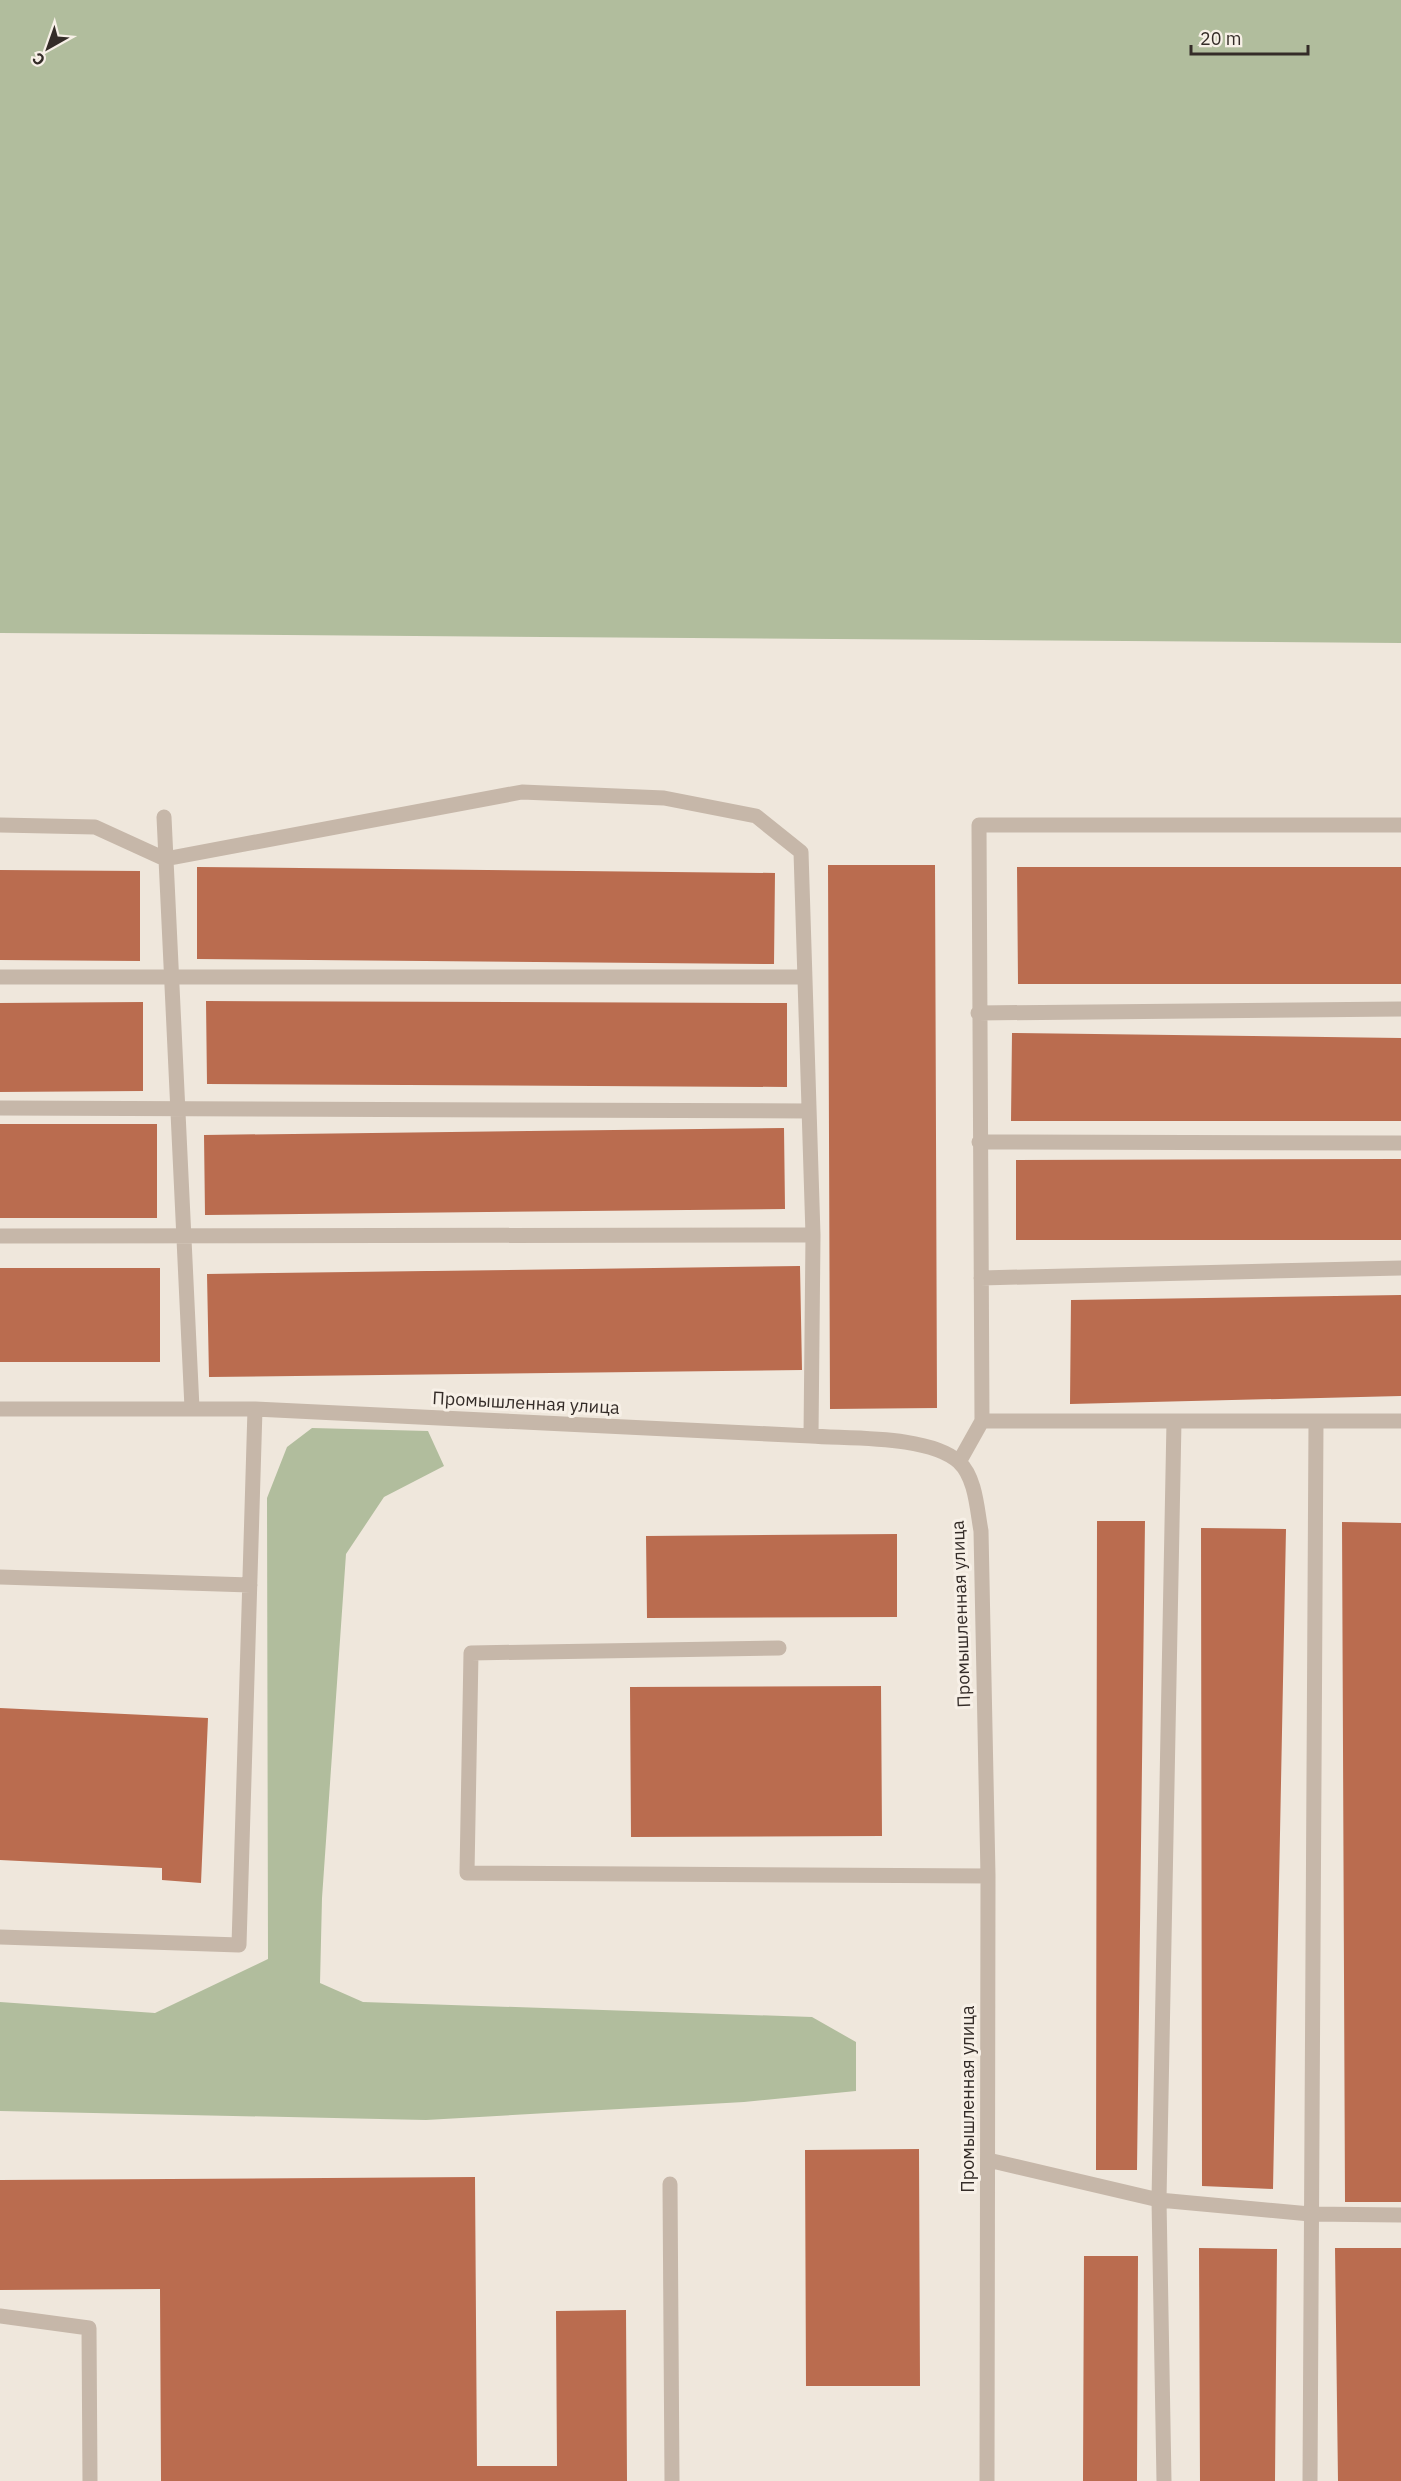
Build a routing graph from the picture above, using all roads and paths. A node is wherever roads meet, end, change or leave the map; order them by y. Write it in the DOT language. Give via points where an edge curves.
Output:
graph roads {
  1 [pos="164,817"];
  2 [pos="0,825"];
  3 [pos="1401,825"];
  4 [pos="165,860"];
  5 [pos="0,977"];
  6 [pos="172,977"];
  7 [pos="805,977"];
  8 [pos="1401,1009"];
  9 [pos="978,1013"];
  10 [pos="0,1108"];
  11 [pos="178,1108"];
  12 [pos="809,1111"];
  13 [pos="979,1142"];
  14 [pos="1401,1143"];
  15 [pos="813,1235"];
  16 [pos="0,1236"];
  17 [pos="184,1236"];
  18 [pos="1401,1268"];
  19 [pos="981,1278"];
  20 [pos="192,1408"];
  21 [pos="0,1409"];
  22 [pos="255,1409"];
  23 [pos="982,1421"];
  24 [pos="1174,1421"];
  25 [pos="1316,1422"];
  26 [pos="1401,1422"];
  27 [pos="811,1436"];
  28 [pos="959,1462"];
  29 [pos="0,1577"];
  30 [pos="250,1585"];
  31 [pos="779,1648"];
  32 [pos="988,1876"];
  33 [pos="0,1937"];
  34 [pos="988,2160"];
  35 [pos="670,2184"];
  36 [pos="1159,2200"];
  37 [pos="1310,2214"];
  38 [pos="1401,2215"];
  39 [pos="0,2316"];
  40 [pos="90,2481"];
  41 [pos="672,2481"];
  42 [pos="987,2481"];
  43 [pos="1164,2481"];
  44 [pos="1310,2481"];
  1 -- 4 [label="street"];
  2 -- 4 [label="street" via="95,827"];
  3 -- 9 [label="street" via="979,825"];
  4 -- 6 [label="street"];
  4 -- 7 [label="street" via="522,792 664,798 756,816 801,852"];
  5 -- 6 [label="street"];
  6 -- 7 [label="street"];
  6 -- 11 [label="street"];
  7 -- 12 [label="street"];
  8 -- 9 [label="street"];
  9 -- 13 [label="street"];
  10 -- 11 [label="street"];
  11 -- 12 [label="street"];
  11 -- 17 [label="street"];
  12 -- 15 [label="street"];
  13 -- 14 [label="street"];
  13 -- 19 [label="street"];
  15 -- 17 [label="street"];
  15 -- 27 [label="street"];
  16 -- 17 [label="street"];
  17 -- 20 [label="street"];
  18 -- 19 [label="street"];
  19 -- 23 [label="street"];
  20 -- 21 [label="street, Промышленная улица"];
  20 -- 22 [label="street, Промышленная улица"];
  22 -- 27 [label="street, Промышленная улица"];
  22 -- 30 [label="street"];
  23 -- 24 [label="street"];
  23 -- 28 [label="street"];
  24 -- 25 [label="street"];
  24 -- 36 [label="street"];
  25 -- 26 [label="street"];
  25 -- 37 [label="street"];
  27 -- 28 [label="street, Промышленная улица" via="923,1446"];
  28 -- 32 [label="street, Промышленная улица" via="974,1490 981,1531"];
  29 -- 30 [label="street"];
  30 -- 33 [label="street" via="239,1945"];
  31 -- 32 [label="street" via="471,1653 467,1873"];
  32 -- 34 [label="street, Промышленная улица"];
  34 -- 36 [label="street"];
  34 -- 42 [label="street, Промышленная улица"];
  35 -- 41 [label="street"];
  36 -- 37 [label="street"];
  36 -- 43 [label="street"];
  37 -- 38 [label="street"];
  37 -- 44 [label="street"];
  39 -- 40 [label="street" via="89,2328"];
}
